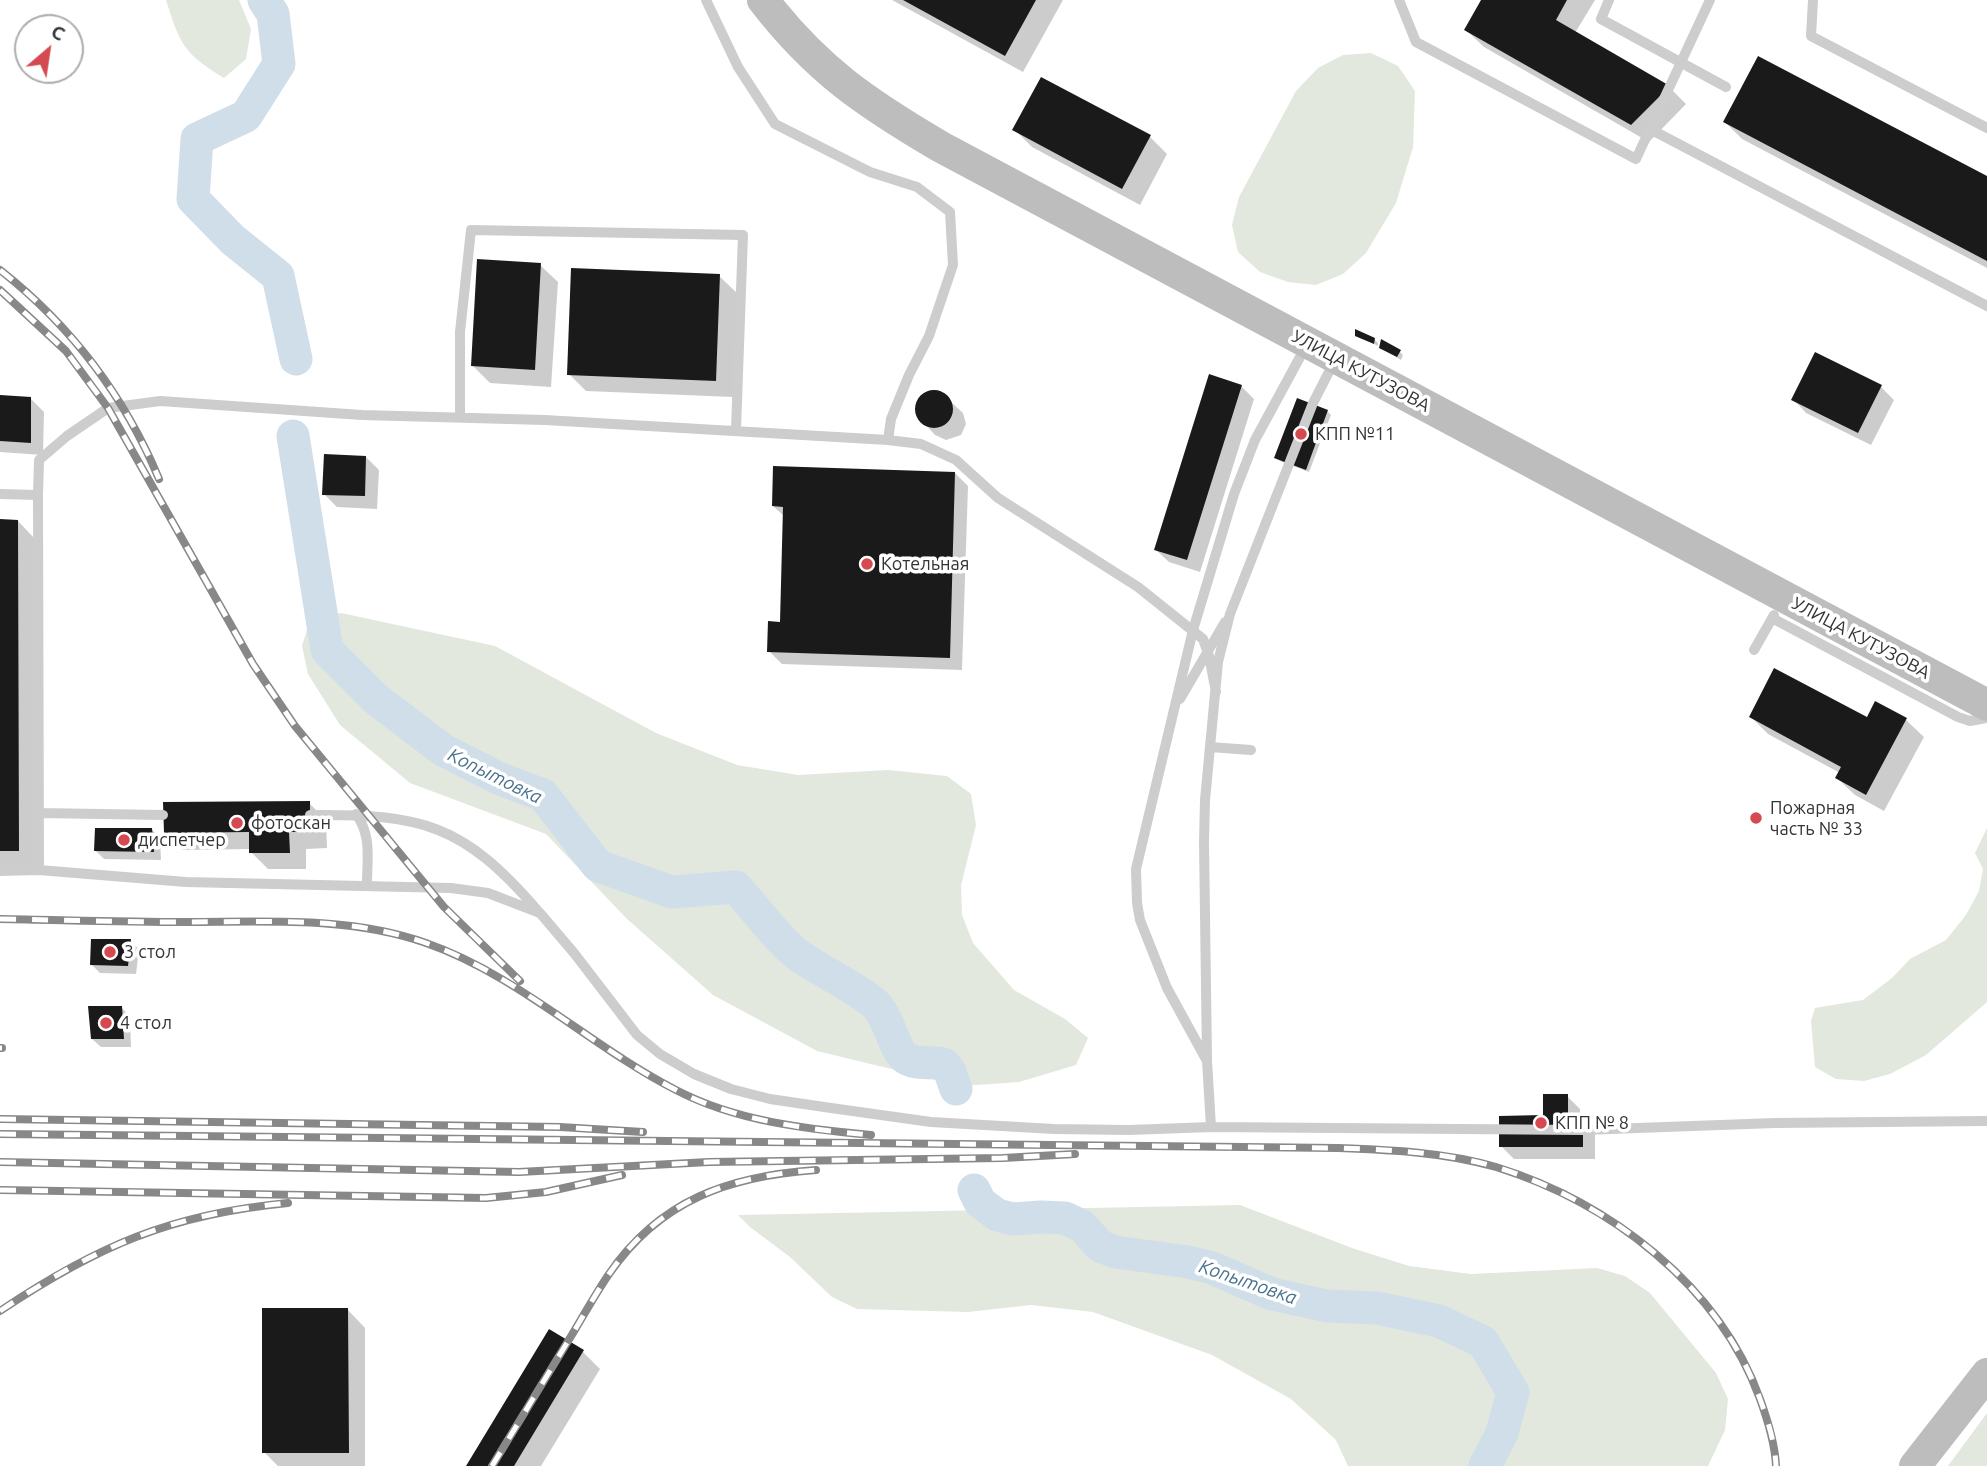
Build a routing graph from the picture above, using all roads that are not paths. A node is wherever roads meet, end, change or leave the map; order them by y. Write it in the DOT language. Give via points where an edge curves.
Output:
graph roads {
  1 [pos="706,0"];
  2 [pos="763,0"];
  3 [pos="1399,0"];
  4 [pos="1609,0"];
  5 [pos="1710,0"];
  6 [pos="1813,0"];
  7 [pos="1681,63"];
  8 [pos="1726,87"];
  9 [pos="1987,128"];
  10 [pos="1650,130"];
  11 [pos="1987,306"];
  12 [pos="1308,342"];
  13 [pos="1336,357"];
  14 [pos="460,417"];
  15 [pos="736,429"];
  16 [pos="888,440"];
  17 [pos="0,494"];
  18 [pos="38,495"];
  19 [pos="1778,608"];
  20 [pos="1230,614"];
  21 [pos="1193,629"];
  22 [pos="1754,650"];
  23 [pos="1208,652"];
  24 [pos="1216,692"];
  25 [pos="1987,705"];
  26 [pos="1174,708"];
  27 [pos="1987,718"];
  28 [pos="1210,747"];
  29 [pos="1251,750"];
  30 [pos="39,813"];
  31 [pos="356,814"];
  32 [pos="163,815"];
  33 [pos="310,815"];
  34 [pos="39,870"];
  35 [pos="0,871"];
  36 [pos="367,884"];
  37 [pos="540,913"];
  38 [pos="1207,1061"];
  39 [pos="1987,1121"];
  40 [pos="1211,1127"];
  41 [pos="1987,1374"];
  42 [pos="1915,1466"];
  1 -- 16 [label="lane" via="738,67 775,124 870,172 917,187 950,212 953,265 929,336 891,419"];
  2 -- 12 [label="street, УЛИЦА КУТУЗОВА" via="817,62 888,116"];
  3 -- 10 [label="lane" via="1416,43 1636,159"];
  4 -- 7 [label="lane" via="1601,19"];
  5 -- 7 [label="lane"];
  6 -- 9 [label="lane" via="1811,36"];
  7 -- 8 [label="lane"];
  7 -- 10 [label="lane"];
  10 -- 11 [label="lane"];
  12 -- 13 [label="street, УЛИЦА КУТУЗОВА"];
  12 -- 21 [label="lane" via="1247,459"];
  13 -- 19 [label="street, УЛИЦА КУТУЗОВА"];
  13 -- 20 [label="lane" via="1313,403"];
  14 -- 15 [label="lane"];
  14 -- 15 [label="lane" via="460,332 471,230 743,235"];
  14 -- 18 [label="lane" via="160,401 108,408 39,460"];
  15 -- 16 [label="lane"];
  16 -- 21 [label="lane" via="921,444 956,460 998,498 1138,587"];
  17 -- 18 [label="lane"];
  18 -- 30 [label="lane"];
  19 -- 22 [label="lane"];
  19 -- 25 [label="street, УЛИЦА КУТУЗОВА"];
  19 -- 27 [label="lane" via="1958,717 1970,721"];
  20 -- 23 [label="lane"];
  20 -- 24 [label="lane"];
  21 -- 23 [label="lane"];
  21 -- 26 [label="lane"];
  23 -- 24 [label="lane"];
  23 -- 26 [label="lane"];
  24 -- 28 [label="lane"];
  26 -- 38 [label="lane" via="1136,869 1136,903 1167,988"];
  28 -- 29 [label="lane"];
  28 -- 38 [label="lane" via="1204,842"];
  30 -- 32 [label="lane"];
  30 -- 34 [label="lane"];
  31 -- 33 [label="lane"];
  31 -- 36 [label="lane" via="367,836"];
  31 -- 37 [label="lane" via="421,822 467,842"];
  34 -- 35 [label="lane"];
  34 -- 36 [label="lane" via="186,882"];
  36 -- 37 [label="lane" via="469,889"];
  37 -- 40 [label="lane" via="637,1035 694,1074 731,1089 806,1105 931,1122 1054,1129"];
  38 -- 40 [label="lane"];
  39 -- 40 [label="lane" via="1583,1130"];
  41 -- 42 [label="street"];
}
